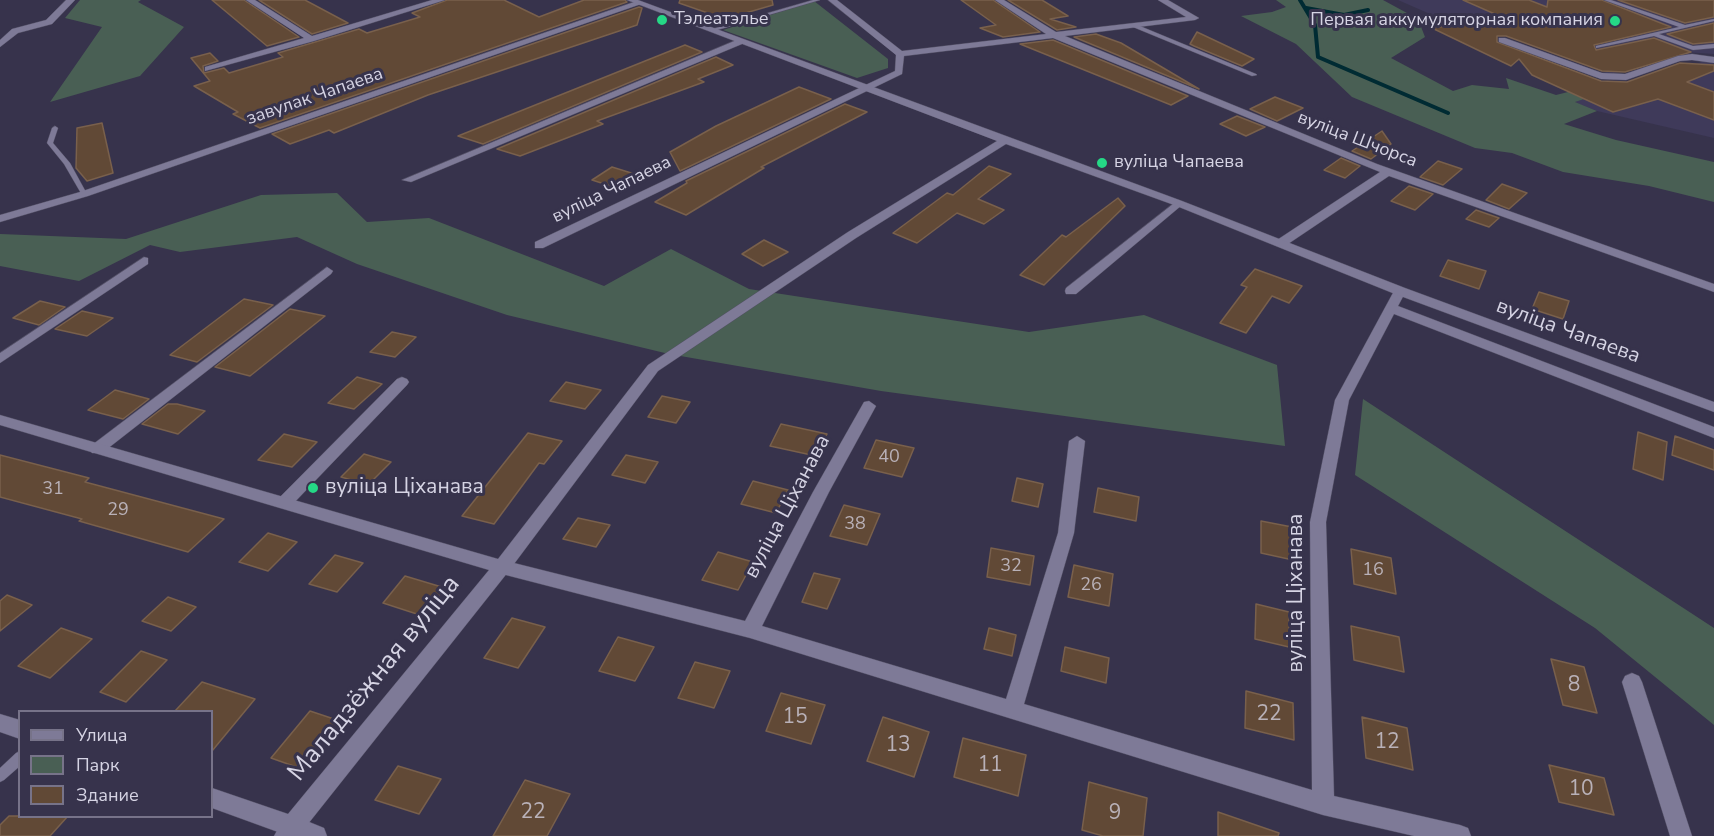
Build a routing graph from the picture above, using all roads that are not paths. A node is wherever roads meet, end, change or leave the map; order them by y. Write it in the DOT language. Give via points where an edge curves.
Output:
graph roads {
  1 [pos="71,0"];
  2 [pos="250,0"];
  3 [pos="441,0"];
  4 [pos="818,0"];
  5 [pos="832,0"];
  6 [pos="999,0"];
  7 [pos="1162,0"];
  8 [pos="1606,0"];
  9 [pos="636,2"];
  10 [pos="1713,21"];
  11 [pos="1135,26"];
  12 [pos="1685,27"];
  13 [pos="712,30"];
  14 [pos="1653,34"];
  15 [pos="1056,36"];
  16 [pos="311,39"];
  17 [pos="1502,40"];
  18 [pos="739,42"];
  19 [pos="0,44"];
  20 [pos="1714,46"];
  21 [pos="1598,47"];
  22 [pos="900,54"];
  23 [pos="1714,60"];
  24 [pos="208,69"];
  25 [pos="1254,75"];
  26 [pos="863,88"];
  27 [pos="54,128"];
  28 [pos="1004,141"];
  29 [pos="1389,171"];
  30 [pos="407,180"];
  31 [pos="84,194"];
  32 [pos="1178,203"];
  33 [pos="0,219"];
  34 [pos="1281,243"];
  35 [pos="539,245"];
  36 [pos="144,261"];
  37 [pos="327,271"];
  38 [pos="1714,288"];
  39 [pos="1071,291"];
  40 [pos="1400,291"];
  41 [pos="1391,308"];
  42 [pos="0,359"];
  43 [pos="402,382"];
  44 [pos="869,406"];
  45 [pos="1714,407"];
  46 [pos="0,420"];
  47 [pos="1714,433"];
  48 [pos="1077,441"];
  49 [pos="97,449"];
  50 [pos="284,503"];
  51 [pos="502,567"];
  52 [pos="750,630"];
  53 [pos="1632,682"];
  54 [pos="1013,709"];
  55 [pos="0,723"];
  56 [pos="18,729"];
  57 [pos="18,759"];
  58 [pos="0,776"];
  59 [pos="213,798"];
  60 [pos="1323,804"];
  61 [pos="288,831"];
  62 [pos="316,836"];
  63 [pos="1460,836"];
  64 [pos="1681,836"];
  1 -- 19 [label="street" via="50,22 15,31"];
  2 -- 16 [label="street"];
  3 -- 16 [label="street"];
  4 -- 13 [label="lane"];
  5 -- 22 [label="street"];
  6 -- 15 [label="street, вуліца Шчорса"];
  7 -- 11 [label="street" via="1195,18"];
  8 -- 12 [label="lane"];
  9 -- 13 [label="street, вуліца Чапаева"];
  9 -- 31 [label="street, завулак Чапаева"];
  10 -- 12 [label="lane"];
  11 -- 15 [label="street"];
  11 -- 25 [label="lane"];
  12 -- 14 [label="lane"];
  13 -- 18 [label="street, вуліца Чапаева"];
  14 -- 20 [label="lane" via="1693,48"];
  14 -- 21 [label="lane"];
  15 -- 22 [label="street"];
  15 -- 29 [label="street, вуліца Шчорса"];
  16 -- 24 [label="street"];
  17 -- 23 [label="street" via="1601,76 1626,77 1692,57"];
  18 -- 26 [label="street, вуліца Чапаева"];
  18 -- 30 [label="street"];
  22 -- 26 [label="street" via="899,72"];
  26 -- 28 [label="street, вуліца Чапаева"];
  26 -- 35 [label="street, вуліца Чапаева"];
  27 -- 31 [label="lane" via="50,143 67,163"];
  28 -- 32 [label="street, вуліца Чапаева"];
  28 -- 51 [label="street" via="852,235 653,368"];
  29 -- 34 [label="street"];
  29 -- 38 [label="street, вуліца Шчорса"];
  31 -- 33 [label="street, завулак Чапаева"];
  32 -- 34 [label="street, вуліца Чапаева"];
  32 -- 39 [label="street"];
  34 -- 40 [label="street, вуліца Чапаева"];
  36 -- 42 [label="street"];
  37 -- 49 [label="street"];
  40 -- 41 [label="street, вуліца Ціханава"];
  40 -- 45 [label="street, вуліца Чапаева"];
  41 -- 47 [label="street"];
  41 -- 60 [label="street, вуліца Ціханава" via="1342,400 1318,522"];
  43 -- 50 [label="street"];
  44 -- 52 [label="street, вуліца Ціханава"];
  46 -- 49 [label="street"];
  48 -- 54 [label="street" via="1066,533"];
  49 -- 50 [label="street"];
  50 -- 51 [label="street"];
  51 -- 52 [label="street"];
  51 -- 61 [label="street, Маладзёжная вуліца"];
  52 -- 54 [label="street"];
  53 -- 64 [label="street"];
  54 -- 60 [label="street"];
  55 -- 56 [label="street"];
  57 -- 58 [label="lane"];
  59 -- 61 [label="street"];
  60 -- 63 [label="street"];
  61 -- 62 [label="street"];
}
